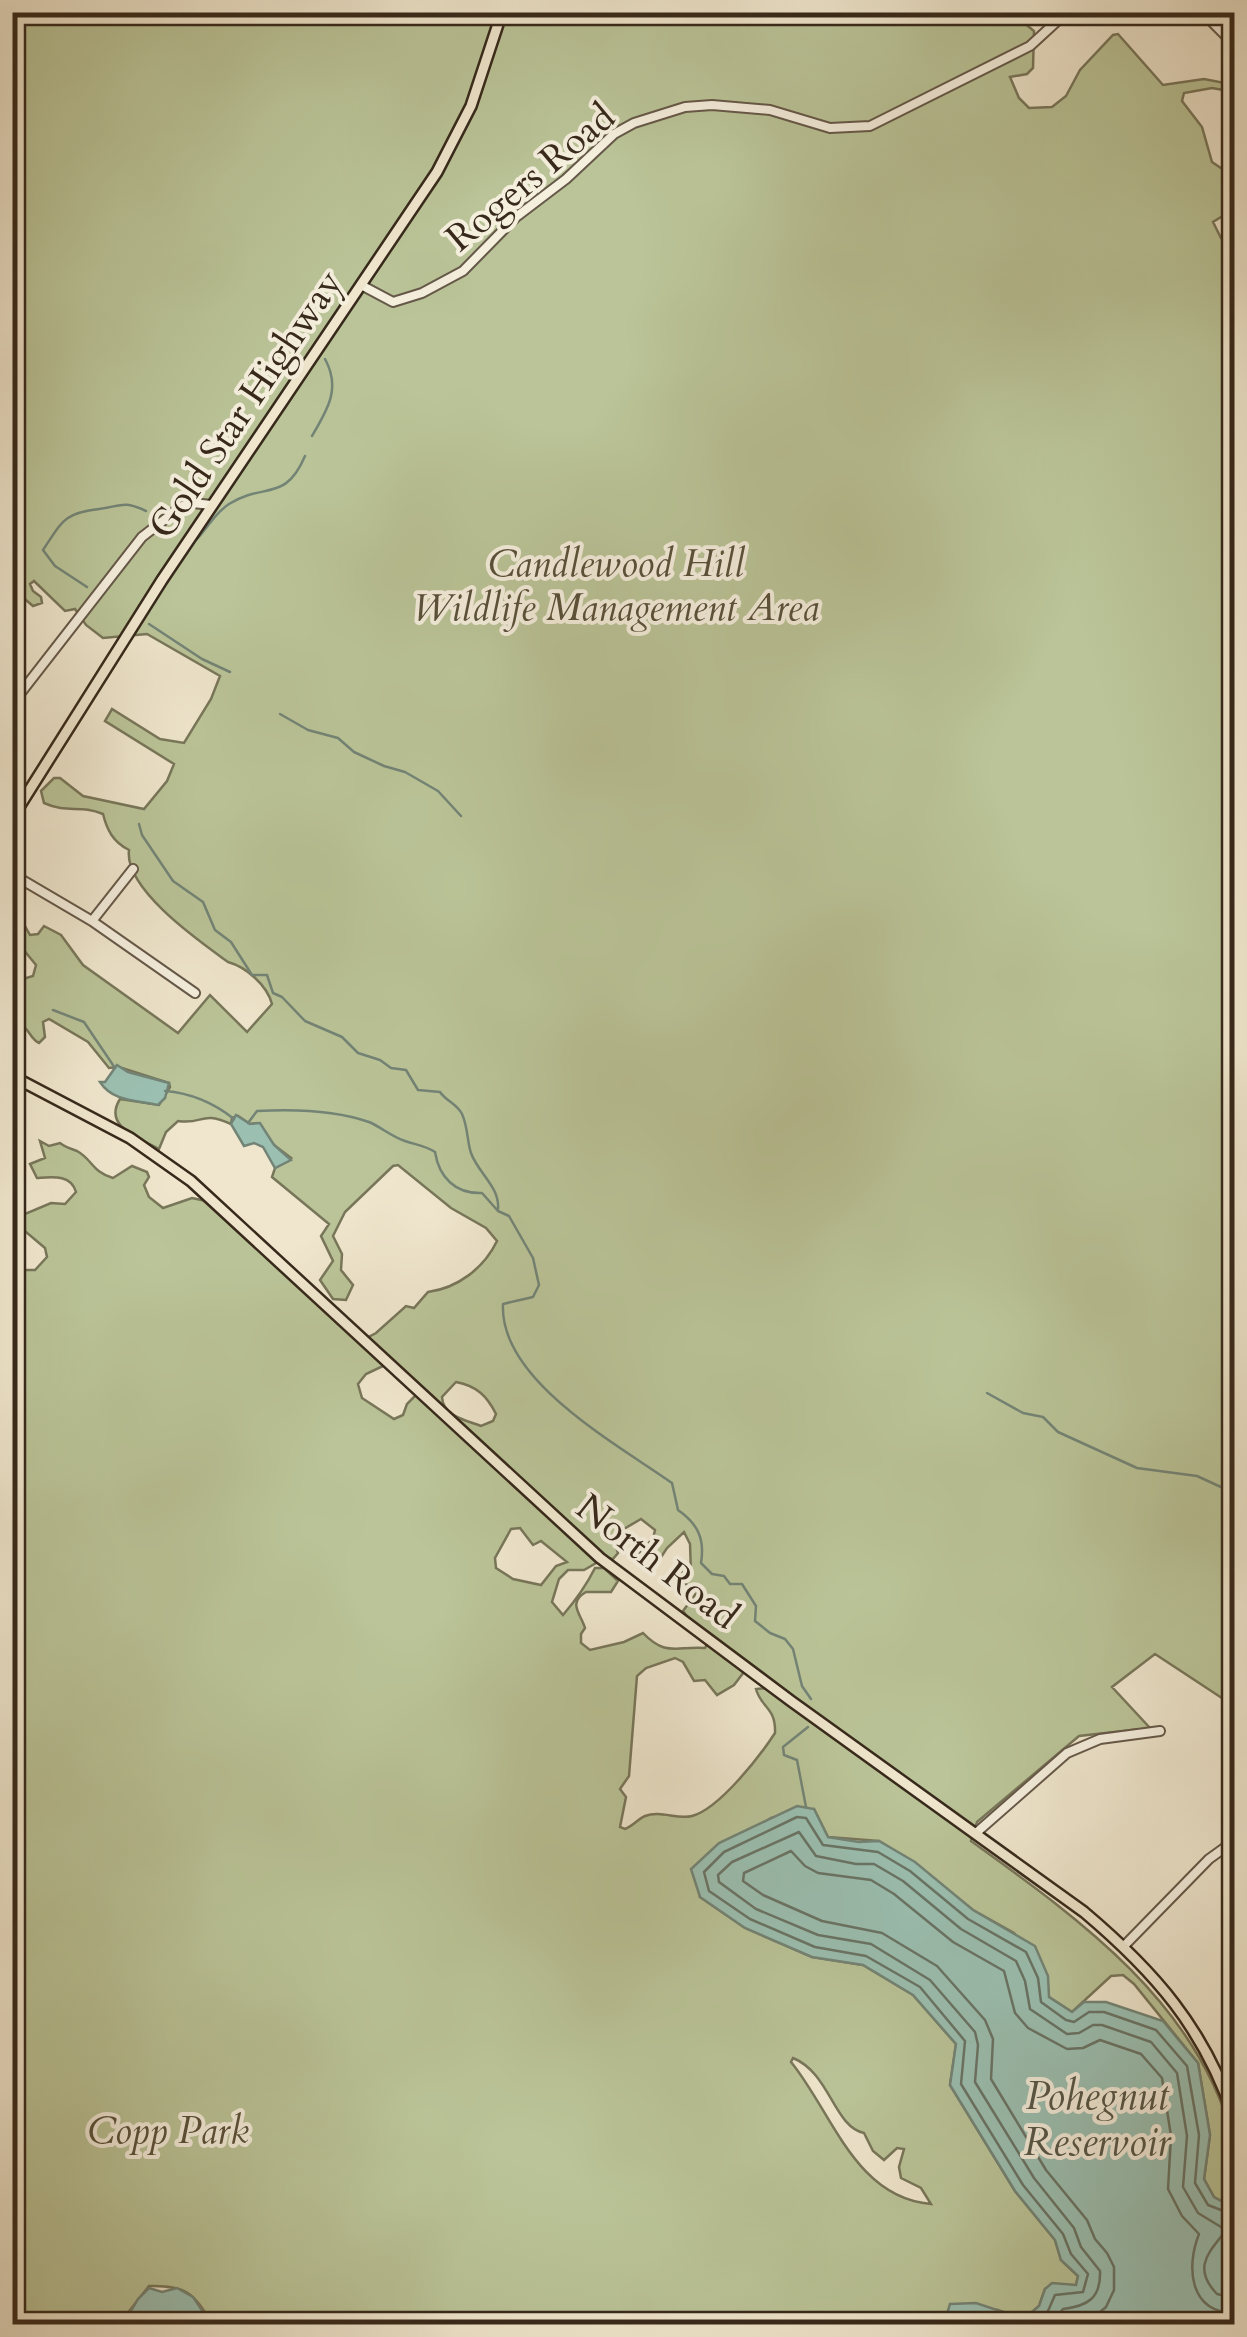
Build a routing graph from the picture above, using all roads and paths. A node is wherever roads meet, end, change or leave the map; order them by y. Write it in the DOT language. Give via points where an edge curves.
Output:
graph roads {
  1 [pos="502,12"];
  2 [pos="1067,12"];
  3 [pos="1202,12"];
  4 [pos="1234,44"];
  5 [pos="362,285"];
  6 [pos="211,506"];
  7 [pos="12,704"];
  8 [pos="12,818"];
  9 [pos="132,869"];
  10 [pos="12,874"];
  11 [pos="92,922"];
  12 [pos="194,993"];
  13 [pos="12,1076"];
  14 [pos="1160,1731"];
  15 [pos="976,1833"];
  16 [pos="1234,1841"];
  17 [pos="1124,1946"];
  18 [pos="1234,2117"];
  1 -- 5 [label="main road, Gold Star Highway" via="485,70 448,152"];
  2 -- 5 [label="street, Rogers Road" via="1030,46 870,126 830,128 770,110 712,105 634,123 516,217 451,279 393,302"];
  3 -- 4 [label="street"];
  5 -- 6 [label="main road, Gold Star Highway"];
  6 -- 7 [label="street" via="182,506 142,537"];
  6 -- 8 [label="main road, Gold Star Highway"];
  9 -- 11 [label="street"];
  10 -- 11 [label="street"];
  11 -- 12 [label="street"];
  13 -- 15 [label="main road, North Road" via="130,1138 191,1181 600,1558"];
  14 -- 15 [label="street" via="1100,1739 1068,1754"];
  15 -- 17 [label="main road, North Road"];
  16 -- 17 [label="street"];
  17 -- 18 [label="main road, North Road" via="1191,2024"];
}
